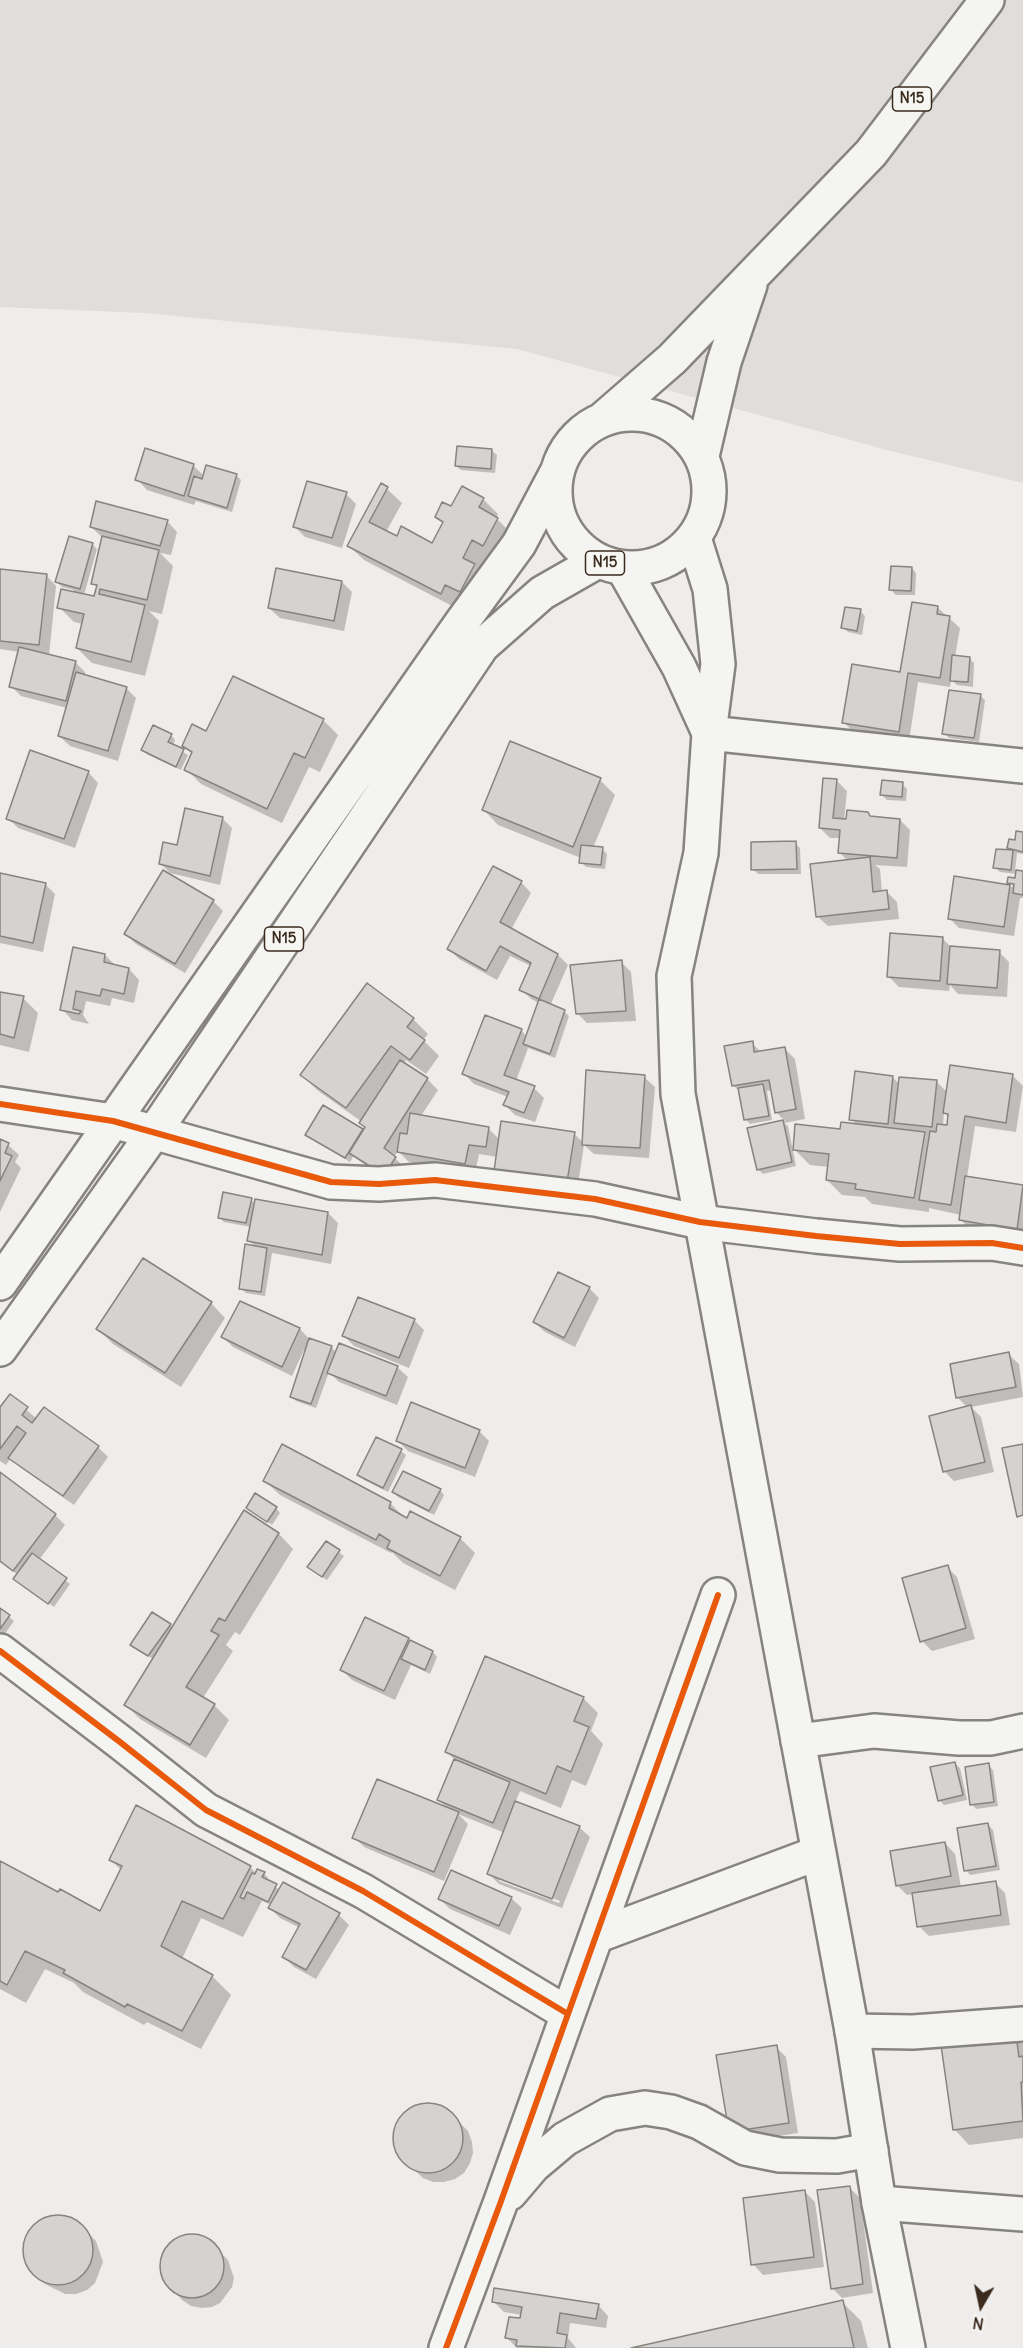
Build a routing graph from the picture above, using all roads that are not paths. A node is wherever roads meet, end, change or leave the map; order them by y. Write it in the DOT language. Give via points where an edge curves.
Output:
graph roads {
  1 [pos="987,0"];
  2 [pos="753,278"];
  3 [pos="603,419"];
  4 [pos="702,456"];
  5 [pos="556,474"];
  6 [pos="694,538"];
  7 [pos="610,565"];
  8 [pos="710,733"];
  9 [pos="1023,766"];
  10 [pos="0,1104"];
  11 [pos="113,1121"];
  12 [pos="155,1131"];
  13 [pos="700,1222"];
  14 [pos="1023,1248"];
  15 [pos="0,1283"];
  16 [pos="0,1348"];
  17 [pos="718,1595"];
  18 [pos="0,1651"];
  19 [pos="1023,1731"];
  20 [pos="798,1741"];
  21 [pos="818,1853"];
  22 [pos="596,1936"];
  23 [pos="568,2014"];
  24 [pos="1023,2024"];
  25 [pos="852,2031"];
  26 [pos="871,2150"];
  27 [pos="879,2203"];
  28 [pos="500,2204"];
  29 [pos="1023,2214"];
  30 [pos="446,2348"];
  31 [pos="908,2348"];
  1 -- 2 [label="main road, N15" via="871,153"];
  2 -- 3 [label="main road, N15"];
  2 -- 4 [label="main road, N15" via="724,362"];
  3 -- 4 [label="main road, N15" via="631,414 660,418 684,433"];
  3 -- 5 [label="main road, N15" via="582,432 566,451"];
  4 -- 6 [label="main road, N15" via="709,476 710,498 705,519"];
  5 -- 7 [label="main road, N15" via="554,500 562,525 577,546"];
  5 -- 11 [label="main road, N15" via="519,544"];
  6 -- 7 [label="main road, N15" via="681,553 662,563 643,568"];
  6 -- 8 [label="main road" via="710,589 718,664"];
  7 -- 8 [label="main road" via="679,667"];
  7 -- 12 [label="main road, N15" via="542,593 482,646"];
  8 -- 9 [label="main road"];
  8 -- 13 [label="main road" via="701,853 674,976 678,1094"];
  10 -- 11 [label="main road"];
  11 -- 12 [label="main road"];
  11 -- 15 [label="main road, N15"];
  12 -- 13 [label="main road" via="331,1182 435,1180 595,1199"];
  12 -- 16 [label="main road, N15"];
  13 -- 14 [label="main road" via="900,1244 992,1243"];
  13 -- 20 [label="main road"];
  17 -- 22 [label="main road"];
  18 -- 23 [label="main road" via="206,1810 363,1891"];
  19 -- 20 [label="main road" via="991,1738 874,1731"];
  20 -- 21 [label="main road"];
  21 -- 22 [label="main road"];
  21 -- 25 [label="main road"];
  22 -- 23 [label="main road"];
  23 -- 28 [label="main road"];
  24 -- 25 [label="main road"];
  25 -- 26 [label="main road"];
  26 -- 27 [label="main road"];
  26 -- 28 [label="main road" via="837,2156 780,2155 745,2148 699,2122 645,2108 610,2114 565,2139 533,2166"];
  27 -- 29 [label="main road"];
  27 -- 31 [label="main road"];
  28 -- 30 [label="main road"];
}
